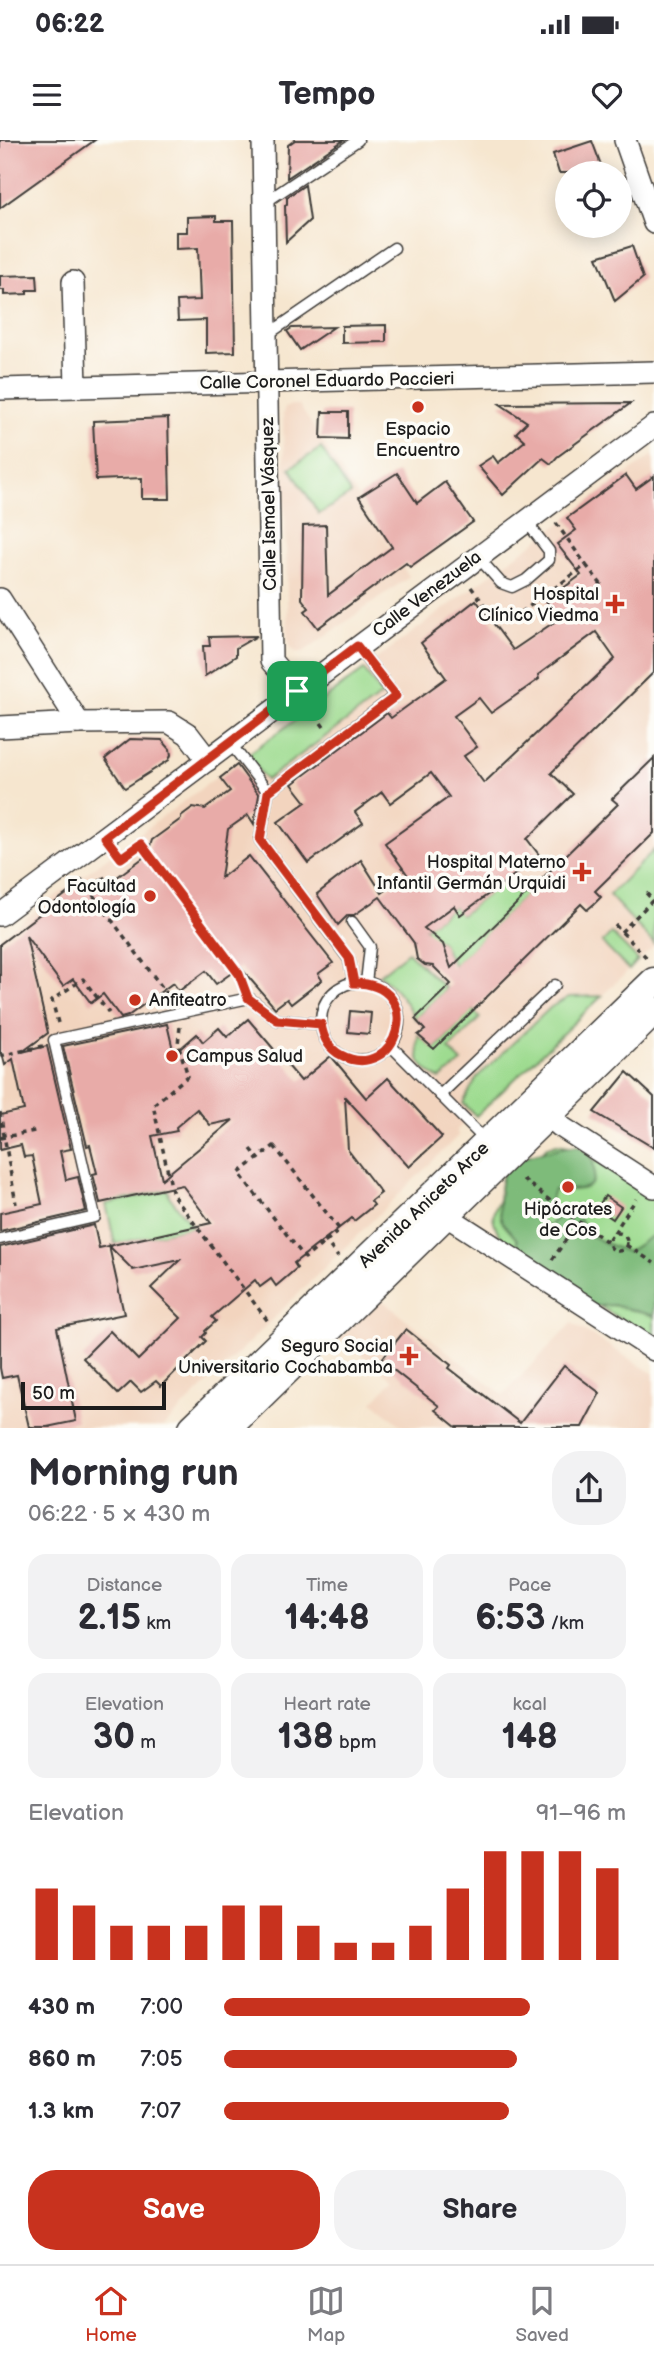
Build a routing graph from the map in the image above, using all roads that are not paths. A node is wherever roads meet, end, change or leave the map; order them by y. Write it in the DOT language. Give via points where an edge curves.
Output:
graph roads {
  1 [pos="263,140"];
  2 [pos="358,140"];
  3 [pos="625,140"];
  4 [pos="264,203"];
  5 [pos="654,223"];
  6 [pos="394,248"];
  7 [pos="73,282"];
  8 [pos="267,335"];
  9 [pos="654,372"];
  10 [pos="268,383"];
  11 [pos="76,387"];
  12 [pos="0,388"];
  13 [pos="654,426"];
  14 [pos="526,521"];
  15 [pos="478,557"];
  16 [pos="0,599"];
  17 [pos="357,646"];
  18 [pos="297,691"];
  19 [pos="79,723"];
  20 [pos="0,727"];
  21 [pos="230,743"];
  22 [pos="208,761"];
  23 [pos="268,792"];
  24 [pos="0,915"];
  25 [pos="352,922"];
  26 [pos="654,982"];
  27 [pos="354,983"];
  28 [pos="366,983"];
  29 [pos="555,985"];
  30 [pos="654,1012"];
  31 [pos="321,1024"];
  32 [pos="390,1045"];
  33 [pos="440,1095"];
  34 [pos="547,1115"];
  35 [pos="488,1143"];
  36 [pos="647,1190"];
  37 [pos="444,1215"];
  38 [pos="0,1238"];
  39 [pos="654,1350"];
  40 [pos="193,1427"];
  41 [pos="227,1427"];
  1 -- 4 [label="street, Calle Ismael Vásquez"];
  2 -- 4 [label="lane"];
  3 -- 5 [label="street"];
  4 -- 8 [label="street, Calle Ismael Vásquez"];
  6 -- 8 [label="lane"];
  7 -- 11 [label="street"];
  8 -- 10 [label="street, Calle Ismael Vásquez"];
  9 -- 10 [label="street, Calle Coronel Eduardo Paccieri"];
  10 -- 11 [label="street, Calle Coronel Eduardo Paccieri"];
  10 -- 18 [label="street, Calle Ismael Vásquez" via="271,661"];
  11 -- 12 [label="street, Calle Coronel Eduardo Paccieri"];
  13 -- 14 [label="street, Calle Venezuela"];
  14 -- 15 [label="street, Calle Venezuela"];
  14 -- 15 [label="lane" via="549,551 549,560 526,580 512,586 500,583"];
  15 -- 17 [label="street, Calle Venezuela"];
  16 -- 19 [label="street"];
  17 -- 18 [label="street, Calle Venezuela"];
  17 -- 23 [label="lane" via="396,696"];
  18 -- 21 [label="street, Calle Venezuela"];
  19 -- 20 [label="street"];
  19 -- 22 [label="street" via="169,722 188,734"];
  21 -- 22 [label="street, Calle Venezuela"];
  21 -- 23 [label="lane"];
  22 -- 24 [label="street, Calle Venezuela"];
  23 -- 27 [label="lane" via="260,840 349,958"];
  25 -- 28 [label="lane" via="370,947"];
  26 -- 35 [label="main road, Avenida Aniceto Arce"];
  27 -- 28 [label="lane"];
  27 -- 31 [label="lane" via="332,994 324,1005"];
  28 -- 32 [label="lane" via="388,994 395,1004 398,1028"];
  29 -- 33 [label="lane"];
  30 -- 34 [label="main road, Avenida Aniceto Arce"];
  31 -- 32 [label="lane" via="328,1043 349,1059 376,1057"];
  31 -- 38 [label="lane" via="277,1020 248,998 54,1040 96,1217"];
  32 -- 33 [label="lane"];
  33 -- 35 [label="lane"];
  34 -- 36 [label="street"];
  34 -- 37 [label="main road, Avenida Aniceto Arce"];
  35 -- 40 [label="main road, Avenida Aniceto Arce"];
  37 -- 39 [label="street"];
  37 -- 41 [label="main road, Avenida Aniceto Arce"];
}
